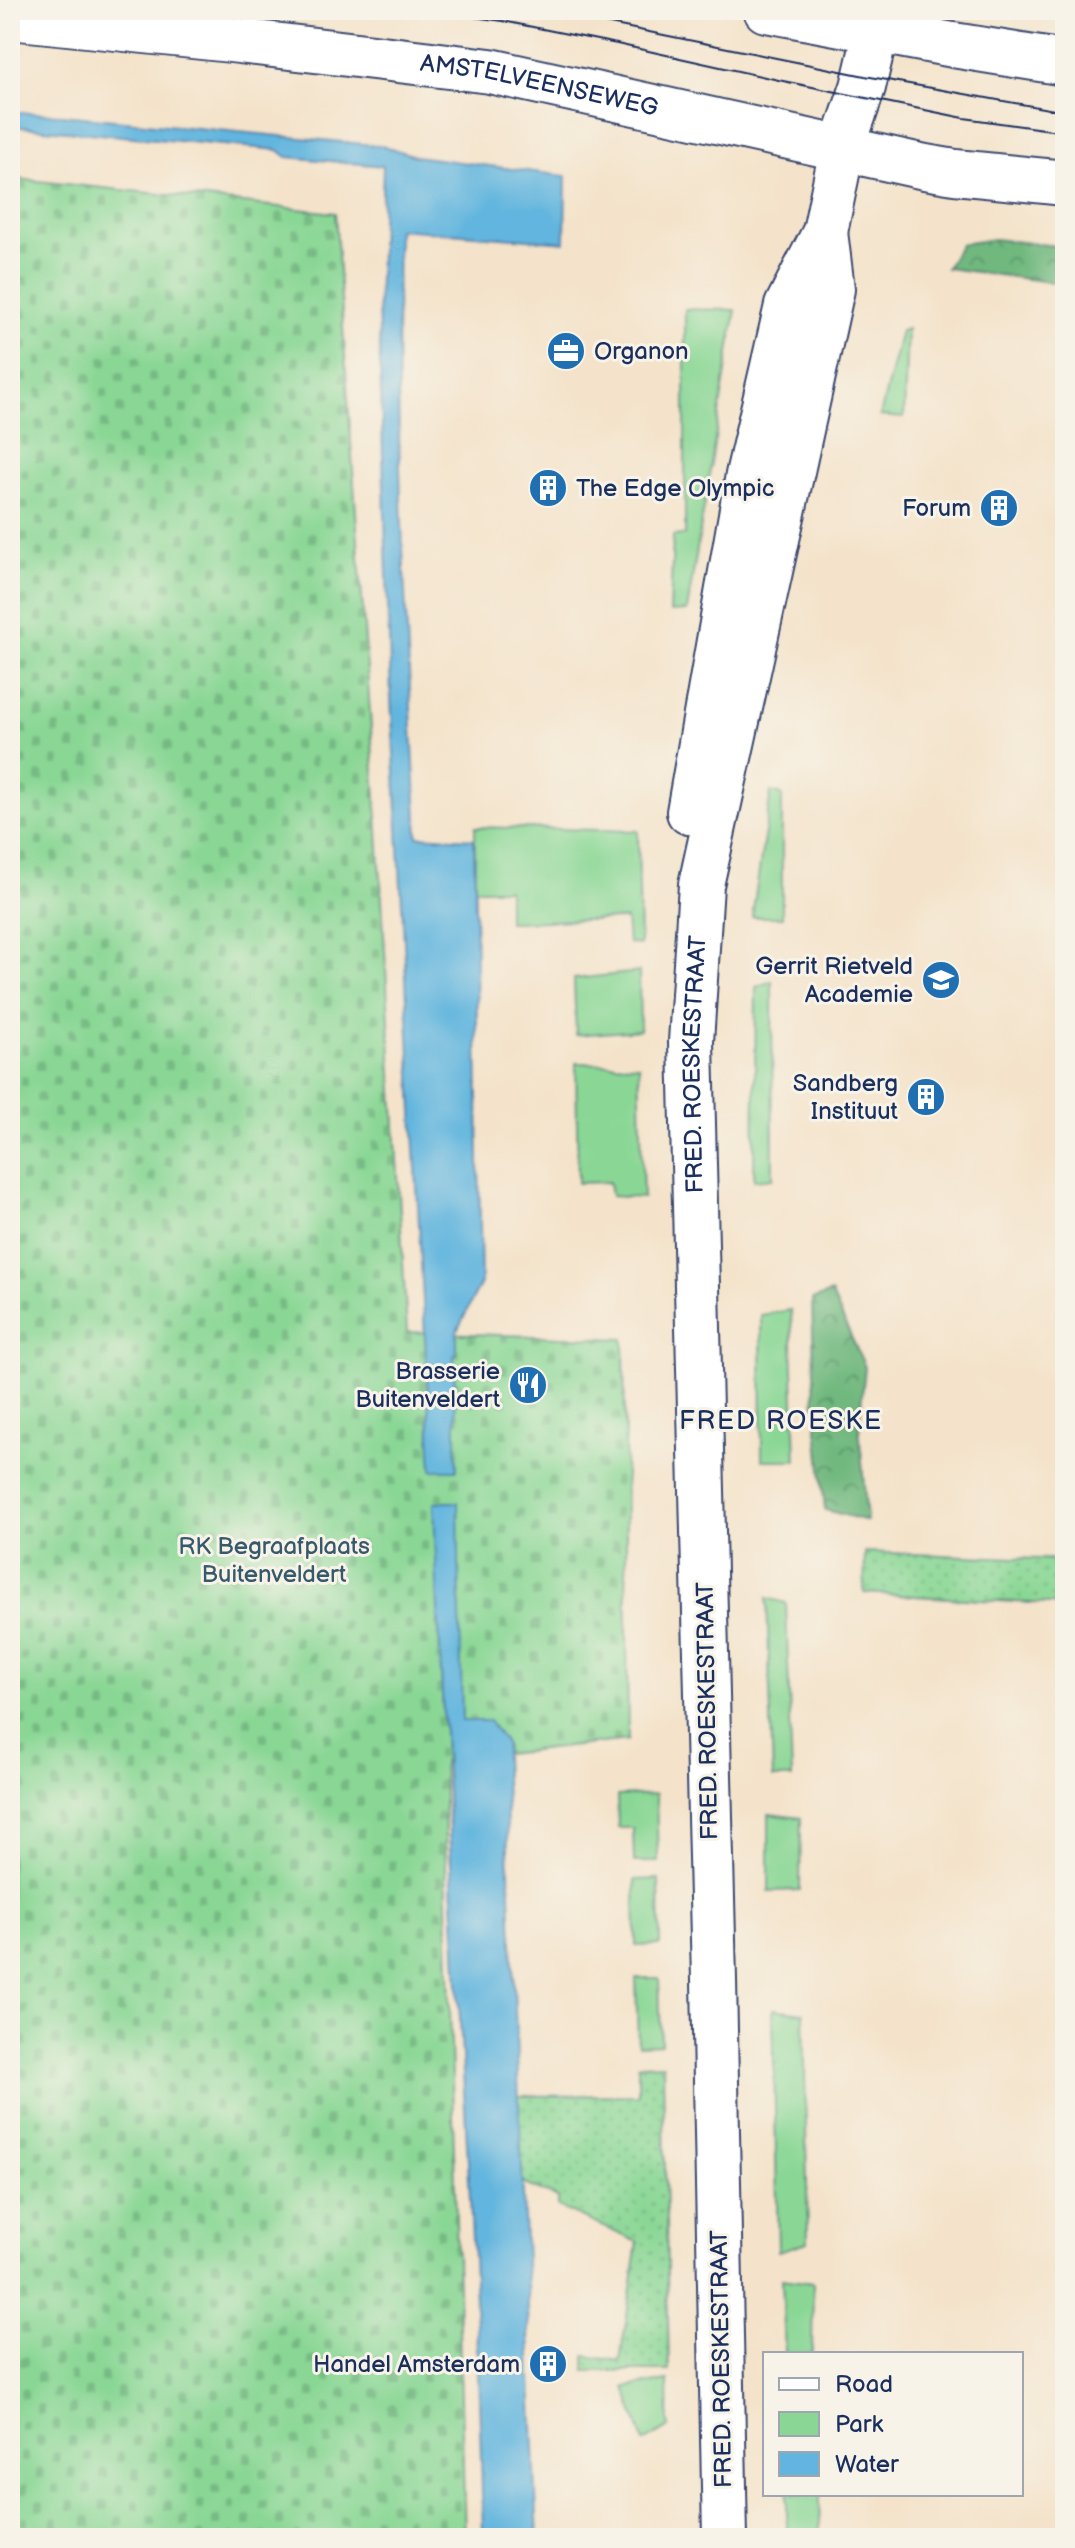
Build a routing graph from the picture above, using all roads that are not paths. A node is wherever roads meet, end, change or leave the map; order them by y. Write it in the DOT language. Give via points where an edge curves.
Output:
graph roads {
  1 [pos="766,10"];
  2 [pos="10,17"];
  3 [pos="878,20"];
  4 [pos="1065,63"];
  5 [pos="842,149"];
  6 [pos="1065,183"];
  7 [pos="725,2538"];
  1 -- 3 [label="street"];
  2 -- 5 [label="street, AMSTELVEENSEWEG" via="490,71"];
  3 -- 4 [label="street"];
  3 -- 5 [label="street, FRED. ROESKESTRAAT"];
  5 -- 6 [label="street, AMSTELVEENSEWEG" via="955,172"];
  5 -- 7 [label="street, FRED. ROESKESTRAAT" via="825,232 832,289 701,885 691,1042"];
}
